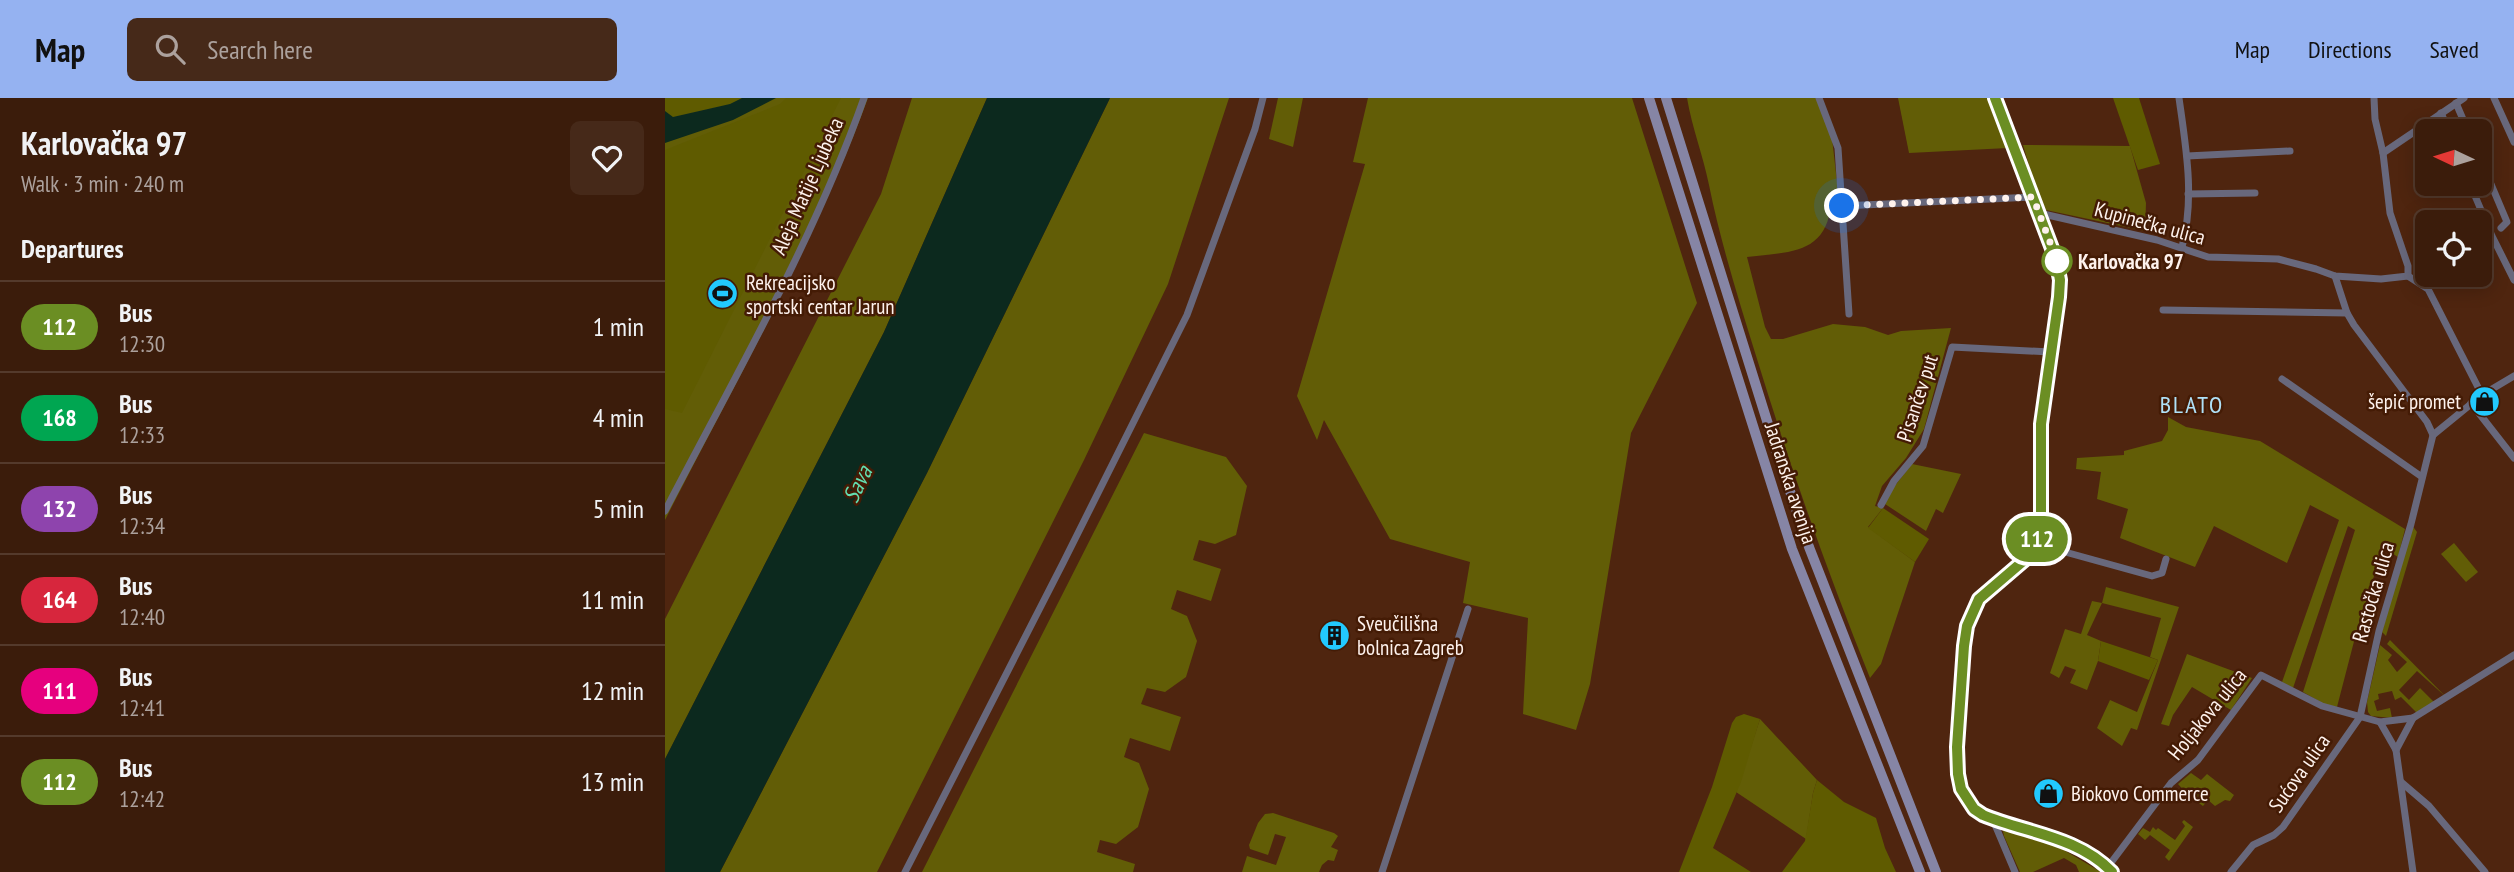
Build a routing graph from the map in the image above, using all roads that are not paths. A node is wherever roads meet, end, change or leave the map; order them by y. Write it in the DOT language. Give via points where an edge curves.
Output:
graph roads {
  1 [pos="863,98"];
  2 [pos="1263,98"];
  3 [pos="1649,98"];
  4 [pos="1666,98"];
  5 [pos="1819,98"];
  6 [pos="1996,98"];
  7 [pos="2179,98"];
  8 [pos="2374,98"];
  9 [pos="2464,98"];
  10 [pos="2494,98"];
  11 [pos="2456,103"];
  12 [pos="2441,113"];
  13 [pos="2444,119"];
  14 [pos="2463,119"];
  15 [pos="2514,142"];
  16 [pos="2290,151"];
  17 [pos="2383,153"];
  18 [pos="2187,156"];
  19 [pos="2492,186"];
  20 [pos="2255,193"];
  21 [pos="2188,194"];
  22 [pos="2475,196"];
  23 [pos="2033,197"];
  24 [pos="1842,206"];
  25 [pos="2039,213"];
  26 [pos="2501,228"];
  27 [pos="2182,247"];
  28 [pos="2335,276"];
  29 [pos="2408,276"];
  30 [pos="2514,280"];
  31 [pos="2163,310"];
  32 [pos="2347,313"];
  33 [pos="1849,314"];
  34 [pos="2050,352"];
  35 [pos="2514,376"];
  36 [pos="2282,379"];
  37 [pos="2482,395"];
  38 [pos="2471,403"];
  39 [pos="2433,435"];
  40 [pos="2514,458"];
  41 [pos="2422,477"];
  42 [pos="1881,505"];
  43 [pos="665,511"];
  44 [pos="2036,544"];
  45 [pos="2166,559"];
  46 [pos="1468,609"];
  47 [pos="2514,655"];
  48 [pos="2360,716"];
  49 [pos="2413,718"];
  50 [pos="2380,722"];
  51 [pos="2396,750"];
  52 [pos="2401,782"];
  53 [pos="1993,820"];
  54 [pos="2109,870"];
  55 [pos="905,872"];
  56 [pos="1382,872"];
  57 [pos="1920,872"];
  58 [pos="1936,872"];
  59 [pos="2015,872"];
  60 [pos="2231,872"];
  61 [pos="2414,872"];
  62 [pos="2485,872"];
  1 -- 43 [label="street, Aleja Matije Ljubeka" via="806,238"];
  2 -- 55 [label="street" via="1187,315"];
  3 -- 57 [label="main road, Jadranska avenija" via="1792,549"];
  4 -- 58 [label="main road, Jadranska avenija" via="1809,547"];
  5 -- 24 [label="street" via="1838,148"];
  6 -- 23 [label="street"];
  7 -- 18 [label="street"];
  8 -- 17 [label="street"];
  9 -- 11 [label="street"];
  10 -- 15 [label="street"];
  11 -- 12 [label="street"];
  11 -- 14 [label="street"];
  12 -- 13 [label="street"];
  12 -- 17 [label="street"];
  16 -- 18 [label="street"];
  17 -- 29 [label="street" via="2391,213"];
  18 -- 21 [label="street"];
  19 -- 26 [label="street" via="2507,222"];
  20 -- 21 [label="street"];
  21 -- 27 [label="street"];
  22 -- 30 [label="street"];
  23 -- 24 [label="street"];
  23 -- 25 [label="street"];
  24 -- 33 [label="street"];
  25 -- 27 [label="street, Kupinečka ulica"];
  25 -- 34 [label="street" via="2060,280"];
  27 -- 28 [label="street, Kupinečka ulica" via="2208,257 2291,262"];
  28 -- 29 [label="street, Kupinečka ulica"];
  28 -- 32 [label="street"];
  29 -- 37 [label="street" via="2428,289"];
  31 -- 32 [label="street"];
  32 -- 39 [label="street"];
  34 -- 42 [label="street, Pisančev put" via="1952,346 1923,446"];
  34 -- 44 [label="street" via="2041,424 2041,528"];
  35 -- 37 [label="street"];
  36 -- 41 [label="street"];
  37 -- 38 [label="street"];
  38 -- 39 [label="street"];
  38 -- 40 [label="street"];
  39 -- 41 [label="street, Rastočka ulica"];
  41 -- 48 [label="street, Rastočka ulica"];
  44 -- 45 [label="street" via="2152,576 2162,573"];
  44 -- 53 [label="street" via="2028,557 1979,599 1966,633 1958,774 1968,801"];
  46 -- 56 [label="street"];
  47 -- 49 [label="street"];
  48 -- 50 [label="street, Holjakova ulica"];
  48 -- 54 [label="street, Holjakova ulica" via="2322,706 2261,675 2198,760 2171,783"];
  48 -- 60 [label="street, Sućova ulica" via="2283,827 2253,845"];
  49 -- 50 [label="street"];
  49 -- 51 [label="street"];
  50 -- 51 [label="street"];
  51 -- 52 [label="street"];
  52 -- 61 [label="street"];
  52 -- 62 [label="street" via="2429,806"];
  53 -- 54 [label="street" via="2061,840"];
  53 -- 59 [label="street"];
}
